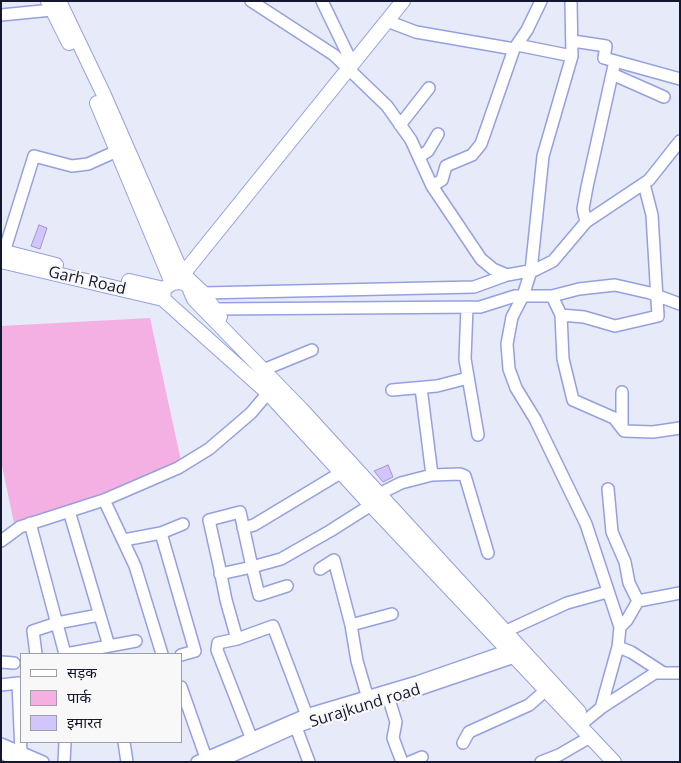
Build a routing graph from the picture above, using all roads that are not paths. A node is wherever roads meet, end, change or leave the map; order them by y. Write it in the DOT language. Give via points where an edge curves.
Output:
graph roads {
  1 [pos="251,1"];
  2 [pos="322,1"];
  3 [pos="403,1"];
  4 [pos="541,1"];
  5 [pos="571,1"];
  6 [pos="55,4"];
  7 [pos="1,16"];
  8 [pos="387,21"];
  9 [pos="572,41"];
  10 [pos="515,47"];
  11 [pos="572,56"];
  12 [pos="615,61"];
  13 [pos="350,66"];
  14 [pos="612,74"];
  15 [pos="680,79"];
  16 [pos="430,88"];
  17 [pos="99,96"];
  18 [pos="664,97"];
  19 [pos="400,125"];
  20 [pos="438,134"];
  21 [pos="680,141"];
  22 [pos="117,151"];
  23 [pos="419,157"];
  24 [pos="644,184"];
  25 [pos="432,186"];
  26 [pos="586,222"];
  27 [pos="2,255"];
  28 [pos="531,271"];
  29 [pos="184,274"];
  30 [pos="507,275"];
  31 [pos="203,292"];
  32 [pos="167,294"];
  33 [pos="523,296"];
  34 [pos="552,296"];
  35 [pos="658,296"];
  36 [pos="680,304"];
  37 [pos="467,307"];
  38 [pos="214,309"];
  39 [pos="560,315"];
  40 [pos="226,334"];
  41 [pos="312,350"];
  42 [pos="263,370"];
  43 [pos="468,378"];
  44 [pos="272,388"];
  45 [pos="422,388"];
  46 [pos="392,390"];
  47 [pos="622,392"];
  48 [pos="622,428"];
  49 [pos="680,428"];
  50 [pos="478,435"];
  51 [pos="342,472"];
  52 [pos="432,475"];
  53 [pos="608,489"];
  54 [pos="374,498"];
  55 [pos="104,500"];
  56 [pos="69,511"];
  57 [pos="30,524"];
  58 [pos="183,524"];
  59 [pos="243,528"];
  60 [pos="161,533"];
  61 [pos="124,540"];
  62 [pos="1,541"];
  63 [pos="488,553"];
  64 [pos="252,567"];
  65 [pos="320,569"];
  66 [pos="220,574"];
  67 [pos="287,586"];
  68 [pos="607,592"];
  69 [pos="680,593"];
  70 [pos="638,602"];
  71 [pos="392,614"];
  72 [pos="99,615"];
  73 [pos="57,623"];
  74 [pos="351,624"];
  75 [pos="620,627"];
  76 [pos="504,632"];
  77 [pos="236,639"];
  78 [pos="136,642"];
  79 [pos="109,646"];
  80 [pos="618,647"];
  81 [pos="36,653"];
  82 [pos="65,653"];
  83 [pos="70,653"];
  84 [pos="162,653"];
  85 [pos="516,653"];
  86 [pos="182,655"];
  87 [pos="1,662"];
  88 [pos="14,663"];
  89 [pos="662,672"];
  90 [pos="680,673"];
  91 [pos="20,683"];
  92 [pos="1,685"];
  93 [pos="182,691"];
  94 [pos="545,691"];
  95 [pos="388,695"];
  96 [pos="369,699"];
  97 [pos="601,708"];
  98 [pos="308,719"];
  99 [pos="583,723"];
  100 [pos="295,724"];
  101 [pos="590,737"];
  102 [pos="252,742"];
  103 [pos="21,743"];
  104 [pos="65,743"];
  105 [pos="124,743"];
  106 [pos="463,743"];
  107 [pos="1,744"];
  108 [pos="241,752"];
  109 [pos="1,753"];
  110 [pos="21,757"];
  111 [pos="422,757"];
  112 [pos="201,760"];
  113 [pos="616,761"];
  114 [pos="42,762"];
  115 [pos="64,762"];
  116 [pos="127,762"];
  117 [pos="219,762"];
  118 [pos="309,762"];
  119 [pos="402,762"];
  120 [pos="410,762"];
  121 [pos="541,762"];
  1 -- 13 [label="street"];
  2 -- 13 [label="street"];
  3 -- 8 [label="main road"];
  4 -- 10 [label="street"];
  5 -- 9 [label="street"];
  6 -- 7 [label="street"];
  6 -- 17 [label="main road"];
  8 -- 10 [label="street" via="416,32"];
  8 -- 13 [label="main road"];
  9 -- 11 [label="street"];
  9 -- 12 [label="street" via="606,46 604,58"];
  10 -- 11 [label="street"];
  10 -- 25 [label="street" via="481,144 472,155 446,166 442,180"];
  11 -- 28 [label="street" via="542,156"];
  12 -- 14 [label="street"];
  12 -- 15 [label="street"];
  13 -- 19 [label="street"];
  13 -- 29 [label="main road"];
  14 -- 18 [label="street"];
  14 -- 26 [label="street" via="586,187 583,209"];
  16 -- 19 [label="street"];
  17 -- 22 [label="main road"];
  17 -- 29 [label="main road"];
  19 -- 23 [label="street"];
  20 -- 23 [label="street" via="428,151"];
  21 -- 24 [label="street"];
  22 -- 27 [label="street" via="88,164 72,166 34,156"];
  22 -- 32 [label="main road"];
  23 -- 25 [label="street"];
  24 -- 26 [label="street"];
  24 -- 35 [label="street" via="652,215"];
  25 -- 30 [label="street" via="481,259"];
  26 -- 28 [label="street" via="553,261"];
  27 -- 32 [label="main road, Garh Road"];
  28 -- 30 [label="street"];
  28 -- 33 [label="street"];
  29 -- 31 [label="main road"];
  30 -- 31 [label="street" via="474,287"];
  31 -- 38 [label="main road"];
  32 -- 40 [label="main road" via="181,282 188,285 194,300"];
  32 -- 44 [label="main road" via="176,310"];
  33 -- 34 [label="street"];
  33 -- 37 [label="street" via="480,307"];
  33 -- 68 [label="street" via="512,317 507,344 509,369 586,524"];
  34 -- 35 [label="street" via="615,285"];
  34 -- 39 [label="street"];
  35 -- 36 [label="street"];
  35 -- 39 [label="street" via="658,316 652,319 615,326 584,317"];
  37 -- 38 [label="street"];
  37 -- 43 [label="street" via="465,359"];
  38 -- 40 [label="main road" via="224,324"];
  39 -- 48 [label="street" via="563,359 573,400 614,418"];
  40 -- 42 [label="main road"];
  41 -- 42 [label="street"];
  42 -- 44 [label="main road"];
  43 -- 45 [label="street"];
  43 -- 50 [label="street"];
  44 -- 51 [label="main road"];
  44 -- 54 [label="main road"];
  44 -- 55 [label="street" via="251,413 210,449 178,468"];
  45 -- 46 [label="street"];
  45 -- 52 [label="street"];
  47 -- 48 [label="street"];
  48 -- 49 [label="street" via="624,431 653,432"];
  51 -- 54 [label="main road"];
  51 -- 59 [label="street" via="254,525"];
  52 -- 54 [label="street" via="402,483"];
  52 -- 63 [label="street" via="464,476"];
  53 -- 70 [label="street" via="612,532"];
  54 -- 64 [label="street" via="330,532 280,559"];
  54 -- 76 [label="main road"];
  54 -- 85 [label="main road"];
  55 -- 56 [label="street"];
  55 -- 61 [label="street"];
  56 -- 57 [label="street"];
  56 -- 72 [label="street"];
  57 -- 62 [label="street"];
  57 -- 73 [label="street"];
  58 -- 60 [label="street"];
  59 -- 64 [label="street"];
  59 -- 66 [label="street" via="240,512 209,520"];
  60 -- 61 [label="street"];
  60 -- 86 [label="street" via="195,651"];
  61 -- 84 [label="street"];
  64 -- 66 [label="street"];
  64 -- 67 [label="street" via="259,595"];
  65 -- 74 [label="street" via="334,560"];
  66 -- 77 [label="street"];
  68 -- 75 [label="street"];
  68 -- 76 [label="street" via="567,603"];
  69 -- 70 [label="street"];
  70 -- 75 [label="street"];
  71 -- 74 [label="street"];
  72 -- 73 [label="street"];
  72 -- 79 [label="street"];
  73 -- 81 [label="street" via="33,631"];
  73 -- 82 [label="street"];
  74 -- 96 [label="street" via="357,661"];
  75 -- 80 [label="street"];
  76 -- 85 [label="main road"];
  77 -- 98 [label="street" via="273,626"];
  77 -- 102 [label="street" via="218,643 217,650"];
  78 -- 79 [label="street"];
  79 -- 83 [label="street"];
  80 -- 89 [label="street"];
  80 -- 97 [label="street"];
  85 -- 94 [label="main road"];
  85 -- 95 [label="street, Surajkund road"];
  85 -- 99 [label="main road"];
  87 -- 88 [label="street"];
  89 -- 90 [label="street"];
  89 -- 97 [label="street" via="655,673"];
  91 -- 92 [label="street"];
  93 -- 112 [label="street"];
  94 -- 99 [label="main road"];
  94 -- 106 [label="street" via="529,705 469,732"];
  95 -- 96 [label="street, Surajkund road"];
  95 -- 119 [label="street" via="396,722 393,738"];
  96 -- 98 [label="street, Surajkund road"];
  97 -- 99 [label="street"];
  98 -- 100 [label="street, Surajkund road"];
  99 -- 101 [label="main road"];
  99 -- 113 [label="main road"];
  100 -- 102 [label="street, Surajkund road"];
  100 -- 118 [label="street"];
  101 -- 113 [label="main road"];
  101 -- 121 [label="street"];
  102 -- 108 [label="street, Surajkund road"];
  103 -- 110 [label="street"];
  104 -- 115 [label="street"];
  105 -- 116 [label="street"];
  107 -- 110 [label="street"];
  108 -- 112 [label="street"];
  108 -- 117 [label="street, Surajkund road"];
  109 -- 110 [label="street"];
  110 -- 114 [label="street"];
  111 -- 120 [label="street"];
}
